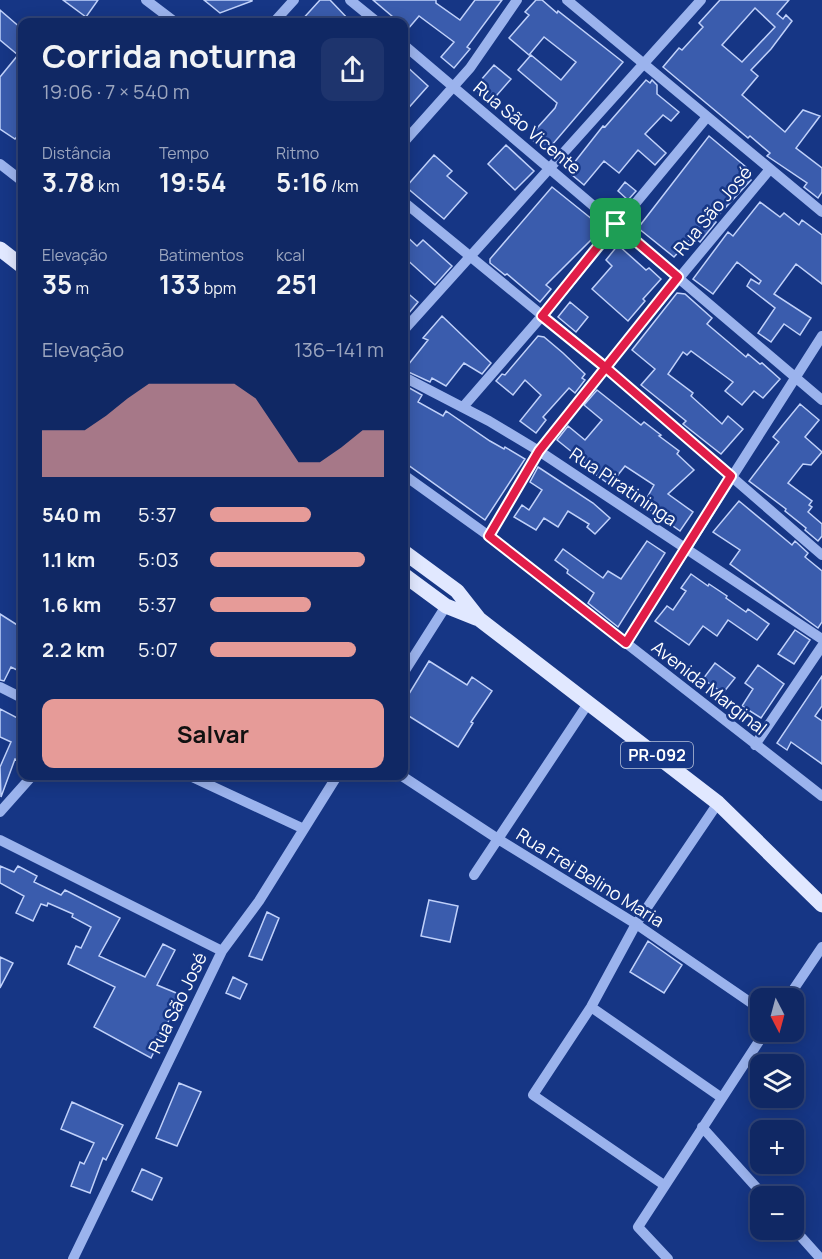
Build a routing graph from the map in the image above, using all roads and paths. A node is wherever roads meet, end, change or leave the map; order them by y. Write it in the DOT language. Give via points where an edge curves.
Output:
graph roads {
  1 [pos="147,0"];
  2 [pos="294,0"];
  3 [pos="350,0"];
  4 [pos="517,0"];
  5 [pos="567,0"];
  6 [pos="701,0"];
  7 [pos="170,18"];
  8 [pos="278,18"];
  9 [pos="372,18"];
  10 [pos="408,48"];
  11 [pos="642,63"];
  12 [pos="454,87"];
  13 [pos="706,117"];
  14 [pos="408,138"];
  15 [pos="0,164"];
  16 [pos="550,169"];
  17 [pos="770,169"];
  18 [pos="18,178"];
  19 [pos="408,205"];
  20 [pos="822,212"];
  21 [pos="616,224"];
  22 [pos="0,249"];
  23 [pos="471,256"];
  24 [pos="18,263"];
  25 [pos="678,277"];
  26 [pos="542,316"];
  27 [pos="408,326"];
  28 [pos="822,336"];
  29 [pos="605,367"];
  30 [pos="796,377"];
  31 [pos="408,379"];
  32 [pos="822,400"];
  33 [pos="463,407"];
  34 [pos="539,451"];
  35 [pos="731,476"];
  36 [pos="408,478"];
  37 [pos="489,536"];
  38 [pos="685,548"];
  39 [pos="408,555"];
  40 [pos="822,555"];
  41 [pos="408,578"];
  42 [pos="446,606"];
  43 [pos="479,619"];
  44 [pos="822,639"];
  45 [pos="626,643"];
  46 [pos="822,646"];
  47 [pos="408,666"];
  48 [pos="0,687"];
  49 [pos="18,696"];
  50 [pos="589,702"];
  51 [pos="754,745"];
  52 [pos="28,780"];
  53 [pos="199,780"];
  54 [pos="335,780"];
  55 [pos="408,780"];
  56 [pos="822,796"];
  57 [pos="718,802"];
  58 [pos="0,812"];
  59 [pos="304,829"];
  60 [pos="498,839"];
  61 [pos="0,840"];
  62 [pos="474,875"];
  63 [pos="822,905"];
  64 [pos="636,924"];
  65 [pos="822,948"];
  66 [pos="222,951"];
  67 [pos="795,988"];
  68 [pos="750,1002"];
  69 [pos="591,1007"];
  70 [pos="758,1042"];
  71 [pos="722,1098"];
  72 [pos="702,1127"];
  73 [pos="664,1185"];
  74 [pos="755,1186"];
  75 [pos="804,1240"];
  76 [pos="73,1259"];
  77 [pos="668,1259"];
  78 [pos="821,1259"];
  1 -- 7 [label="street"];
  2 -- 8 [label="street"];
  3 -- 9 [label="street"];
  4 -- 12 [label="street"];
  5 -- 11 [label="street"];
  6 -- 11 [label="street"];
  10 -- 12 [label="street, Rua São Vicente"];
  11 -- 13 [label="street"];
  11 -- 16 [label="street"];
  12 -- 14 [label="street"];
  12 -- 16 [label="street, Rua São Vicente"];
  13 -- 17 [label="street"];
  13 -- 21 [label="street"];
  15 -- 18 [label="street"];
  16 -- 21 [label="street, Rua São Vicente"];
  16 -- 23 [label="street"];
  17 -- 20 [label="street"];
  17 -- 25 [label="street, Rua São José"];
  19 -- 23 [label="street"];
  21 -- 25 [label="street, Rua São Vicente"];
  21 -- 26 [label="street"];
  22 -- 24 [label="main road"];
  23 -- 26 [label="street"];
  23 -- 27 [label="street"];
  25 -- 29 [label="street, Rua São José"];
  25 -- 30 [label="street, Rua São Vicente"];
  26 -- 29 [label="street"];
  26 -- 33 [label="street"];
  28 -- 30 [label="street"];
  29 -- 34 [label="street, Rua São José"];
  29 -- 35 [label="street"];
  30 -- 32 [label="street, Rua São Vicente"];
  30 -- 35 [label="street"];
  31 -- 33 [label="street, Rua Piratininga"];
  33 -- 34 [label="street, Rua Piratininga"];
  34 -- 37 [label="street, Rua São José"];
  34 -- 38 [label="street, Rua Piratininga"];
  35 -- 38 [label="street"];
  35 -- 40 [label="street"];
  36 -- 37 [label="street, Avenida Marginal"];
  37 -- 45 [label="street, Avenida Marginal"];
  38 -- 44 [label="street, Rua Piratininga"];
  38 -- 45 [label="street"];
  39 -- 43 [label="main road, PR-092" via="457,591"];
  41 -- 42 [label="main road, PR-092"];
  42 -- 43 [label="main road, PR-092"];
  42 -- 47 [label="street"];
  43 -- 50 [label="main road, PR-092"];
  45 -- 51 [label="street, Avenida Marginal"];
  46 -- 51 [label="street"];
  48 -- 49 [label="street"];
  50 -- 57 [label="main road, PR-092"];
  50 -- 60 [label="street"];
  51 -- 56 [label="street, Avenida Marginal"];
  52 -- 58 [label="street"];
  53 -- 59 [label="street"];
  54 -- 59 [label="street, Rua São José"];
  55 -- 60 [label="street, Rua Frei Belino Maria"];
  57 -- 63 [label="main road, PR-092"];
  57 -- 64 [label="street"];
  59 -- 66 [label="street, Rua São José" via="259,902"];
  60 -- 62 [label="street"];
  60 -- 64 [label="street, Rua Frei Belino Maria"];
  61 -- 66 [label="street"];
  64 -- 68 [label="street, Rua Frei Belino Maria"];
  64 -- 69 [label="street"];
  65 -- 67 [label="street"];
  66 -- 76 [label="street, Rua São José"];
  69 -- 71 [label="street"];
  69 -- 73 [label="street" via="533,1095"];
  70 -- 71 [label="street"];
  71 -- 72 [label="street"];
  72 -- 73 [label="street"];
  72 -- 74 [label="street"];
  73 -- 77 [label="street" via="638,1227"];
  75 -- 78 [label="street"];
}
